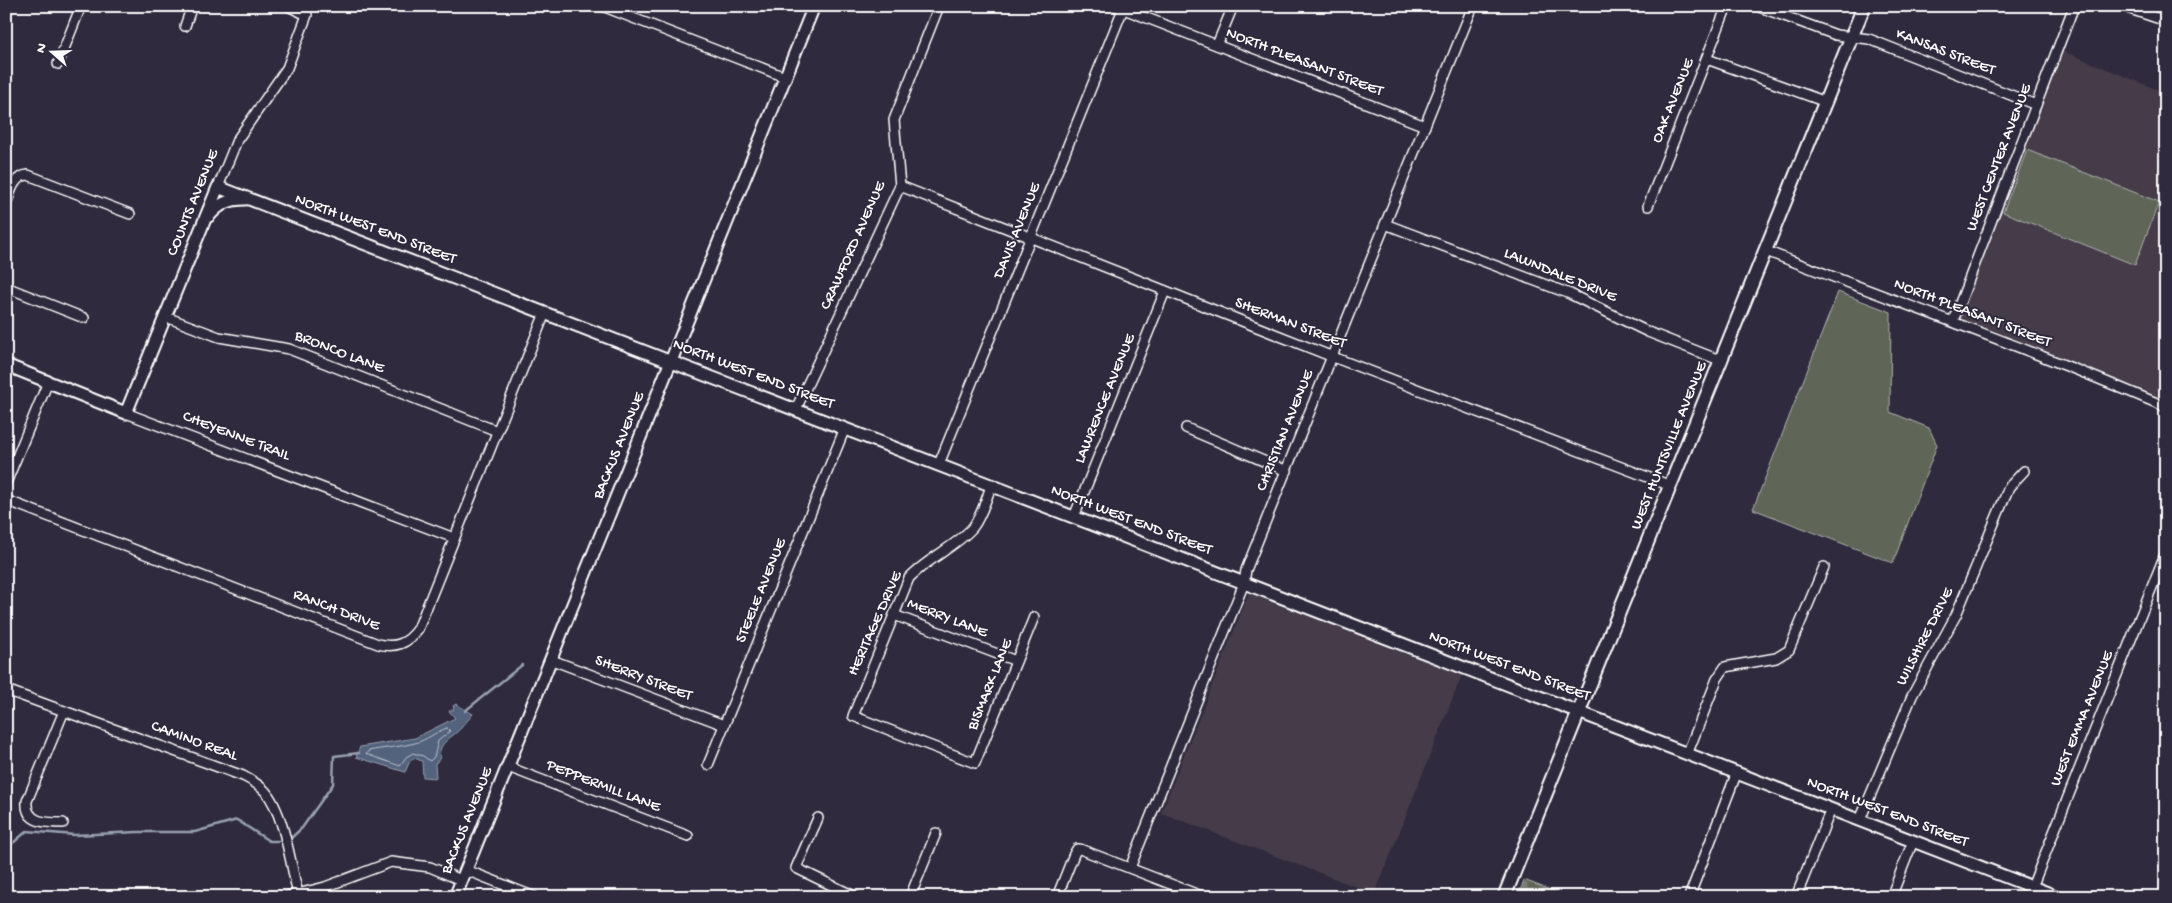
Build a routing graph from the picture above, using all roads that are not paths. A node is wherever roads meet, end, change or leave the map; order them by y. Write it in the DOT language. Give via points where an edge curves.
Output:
graph roads {
  1 [pos="81,6"];
  2 [pos="192,6"];
  3 [pos="288,6"];
  4 [pos="602,6"];
  5 [pos="814,6"];
  6 [pos="939,6"];
  7 [pos="1233,6"];
  8 [pos="1473,6"];
  9 [pos="1728,6"];
  10 [pos="1757,6"];
  11 [pos="1864,6"];
  12 [pos="2074,6"];
  13 [pos="2121,6"];
  14 [pos="1120,8"];
  15 [pos="618,9"];
  16 [pos="2165,18"];
  17 [pos="185,26"];
  18 [pos="1852,37"];
  19 [pos="1218,45"];
  20 [pos="1707,59"];
  21 [pos="58,64"];
  22 [pos="785,77"];
  23 [pos="1826,102"];
  24 [pos="2036,105"];
  25 [pos="1425,126"];
  26 [pos="900,186"];
  27 [pos="218,187"];
  28 [pos="251,200"];
  29 [pos="6,204"];
  30 [pos="1648,206"];
  31 [pos="130,214"];
  32 [pos="1385,224"];
  33 [pos="202,226"];
  34 [pos="1031,239"];
  35 [pos="1766,251"];
  36 [pos="6,287"];
  37 [pos="1166,291"];
  38 [pos="545,313"];
  39 [pos="84,318"];
  40 [pos="166,318"];
  41 [pos="1953,321"];
  42 [pos="1332,357"];
  43 [pos="672,361"];
  44 [pos="1722,361"];
  45 [pos="6,365"];
  46 [pos="48,382"];
  47 [pos="2166,406"];
  48 [pos="796,409"];
  49 [pos="126,413"];
  50 [pos="845,428"];
  51 [pos="1186,428"];
  52 [pos="497,431"];
  53 [pos="939,464"];
  54 [pos="1286,471"];
  55 [pos="2024,471"];
  56 [pos="6,483"];
  57 [pos="992,484"];
  58 [pos="1671,486"];
  59 [pos="6,500"];
  60 [pos="1074,517"];
  61 [pos="454,538"];
  62 [pos="2166,552"];
  63 [pos="1824,566"];
  64 [pos="1244,583"];
  65 [pos="894,615"];
  66 [pos="1034,618"];
  67 [pos="552,660"];
  68 [pos="1016,661"];
  69 [pos="6,690"];
  70 [pos="64,711"];
  71 [pos="1579,711"];
  72 [pos="724,725"];
  73 [pos="1688,752"];
  74 [pos="975,763"];
  75 [pos="708,765"];
  76 [pos="508,767"];
  77 [pos="1737,772"];
  78 [pos="1831,808"];
  79 [pos="818,818"];
  80 [pos="1860,820"];
  81 [pos="62,823"];
  82 [pos="936,833"];
  83 [pos="688,836"];
  84 [pos="1913,841"];
  85 [pos="1130,868"];
  86 [pos="463,875"];
  87 [pos="325,887"];
  88 [pos="2030,892"];
  89 [pos="298,894"];
  90 [pos="285,897"];
  91 [pos="328,897"];
  92 [pos="455,897"];
  93 [pos="535,897"];
  94 [pos="856,897"];
  95 [pos="910,897"];
  96 [pos="1056,897"];
  97 [pos="1204,897"];
  98 [pos="1504,897"];
  99 [pos="1689,897"];
  100 [pos="1796,897"];
  101 [pos="1891,897"];
  102 [pos="2058,897"];
  1 -- 21 [label="street"];
  2 -- 17 [label="street"];
  3 -- 27 [label="street, COUNTS AVENUE" via="308,15 287,68 240,134"];
  4 -- 15 [label="street"];
  5 -- 22 [label="street, BACKUS AVENUE"];
  6 -- 26 [label="street, CRAWFORD AVENUE" via="894,120"];
  7 -- 19 [label="street"];
  8 -- 25 [label="street, CHRISTIAN AVENUE"];
  9 -- 20 [label="street, OAK AVENUE"];
  10 -- 18 [label="street, KANSAS STREET"];
  11 -- 18 [label="main road, WEST HUNTSVILLE AVENUE"];
  12 -- 24 [label="street, WEST CENTER AVENUE"];
  13 -- 16 [label="street"];
  14 -- 19 [label="street, NORTH PLEASANT STREET"];
  14 -- 34 [label="street, DAVIS AVENUE"];
  15 -- 22 [label="street"];
  18 -- 23 [label="main road, WEST HUNTSVILLE AVENUE"];
  18 -- 24 [label="street, KANSAS STREET" via="1869,39"];
  19 -- 25 [label="street, NORTH PLEASANT STREET"];
  20 -- 23 [label="street"];
  20 -- 30 [label="street, OAK AVENUE"];
  22 -- 43 [label="street, BACKUS AVENUE"];
  23 -- 35 [label="main road, WEST HUNTSVILLE AVENUE"];
  24 -- 41 [label="street, WEST CENTER AVENUE"];
  25 -- 32 [label="street, CHRISTIAN AVENUE"];
  26 -- 34 [label="street, SHERMAN STREET"];
  26 -- 48 [label="street, CRAWFORD AVENUE"];
  27 -- 28 [label="street, NORTH WEST END STREET"];
  27 -- 33 [label="street, COUNTS AVENUE"];
  28 -- 33 [label="street" via="236,199 221,204"];
  28 -- 38 [label="street, NORTH WEST END STREET"];
  29 -- 31 [label="street" via="16,180 28,175"];
  32 -- 42 [label="street, CHRISTIAN AVENUE"];
  32 -- 44 [label="street, LAWNDALE DRIVE" via="1570,294 1648,332"];
  33 -- 40 [label="street, COUNTS AVENUE"];
  34 -- 37 [label="street, SHERMAN STREET"];
  34 -- 53 [label="street, DAVIS AVENUE"];
  35 -- 41 [label="street, NORTH PLEASANT STREET"];
  35 -- 44 [label="main road, WEST HUNTSVILLE AVENUE"];
  36 -- 39 [label="street"];
  37 -- 42 [label="street, SHERMAN STREET"];
  37 -- 60 [label="street, LAWRENCE AVENUE"];
  38 -- 43 [label="street, NORTH WEST END STREET"];
  38 -- 52 [label="street, RANCH DRIVE"];
  40 -- 49 [label="street, COUNTS AVENUE"];
  40 -- 52 [label="street, BRONCO LANE" via="220,337 289,349"];
  41 -- 47 [label="street, NORTH PLEASANT STREET"];
  42 -- 54 [label="street, CHRISTIAN AVENUE"];
  42 -- 58 [label="street, SHERMAN STREET"];
  43 -- 48 [label="street, NORTH WEST END STREET"];
  43 -- 67 [label="street, BACKUS AVENUE"];
  44 -- 58 [label="main road, WEST HUNTSVILLE AVENUE"];
  45 -- 46 [label="street, CHEYENNE TRAIL"];
  46 -- 49 [label="street, CHEYENNE TRAIL"];
  46 -- 56 [label="street"];
  48 -- 50 [label="street, NORTH WEST END STREET"];
  49 -- 61 [label="street, CHEYENNE TRAIL"];
  50 -- 53 [label="street, NORTH WEST END STREET"];
  50 -- 72 [label="street, STEELE AVENUE"];
  51 -- 54 [label="street"];
  52 -- 61 [label="street, RANCH DRIVE"];
  53 -- 57 [label="street, NORTH WEST END STREET"];
  54 -- 64 [label="street, CHRISTIAN AVENUE" via="1246,570"];
  55 -- 80 [label="street, WILSHIRE DRIVE" via="2009,487 1956,615 1916,688"];
  57 -- 60 [label="street, NORTH WEST END STREET"];
  57 -- 65 [label="street, HERITAGE DRIVE" via="980,516 972,527 921,565 909,578"];
  58 -- 71 [label="main road, WEST HUNTSVILLE AVENUE"];
  59 -- 61 [label="street, RANCH DRIVE" via="390,646 406,642 418,629"];
  60 -- 64 [label="street, NORTH WEST END STREET"];
  62 -- 88 [label="street, WEST EMMA AVENUE"];
  63 -- 73 [label="street" via="1789,650 1776,658 1725,667 1717,678"];
  64 -- 71 [label="street, NORTH WEST END STREET"];
  64 -- 85 [label="street, CHRISTIAN AVENUE"];
  65 -- 68 [label="street, MERRY LANE"];
  65 -- 74 [label="street, HERITAGE DRIVE" via="853,716"];
  66 -- 68 [label="street, BISMARK LANE"];
  67 -- 72 [label="street, SHERRY STREET"];
  67 -- 76 [label="street, BACKUS AVENUE"];
  68 -- 74 [label="street, BISMARK LANE"];
  69 -- 70 [label="street, CAMINO REAL"];
  70 -- 81 [label="street" via="26,810 31,817 42,822"];
  70 -- 89 [label="street, CAMINO REAL" via="256,783 273,803 279,817"];
  71 -- 73 [label="street, NORTH WEST END STREET"];
  71 -- 98 [label="main road, WEST HUNTSVILLE AVENUE"];
  72 -- 75 [label="street, STEELE AVENUE"];
  73 -- 77 [label="street, NORTH WEST END STREET"];
  76 -- 83 [label="street, PEPPERMILL LANE"];
  76 -- 86 [label="street, BACKUS AVENUE"];
  77 -- 78 [label="street, NORTH WEST END STREET"];
  77 -- 99 [label="street"];
  78 -- 80 [label="street, NORTH WEST END STREET"];
  78 -- 100 [label="street"];
  79 -- 94 [label="street" via="796,868"];
  80 -- 84 [label="street, NORTH WEST END STREET"];
  82 -- 95 [label="street"];
  84 -- 88 [label="street, NORTH WEST END STREET"];
  84 -- 101 [label="street"];
  85 -- 96 [label="street" via="1077,849"];
  85 -- 97 [label="street"];
  86 -- 87 [label="street" via="391,862"];
  86 -- 92 [label="street, BACKUS AVENUE"];
  86 -- 93 [label="street"];
  87 -- 89 [label="street"];
  87 -- 91 [label="street"];
  88 -- 102 [label="street, NORTH WEST END STREET"];
  89 -- 90 [label="street"];
}
